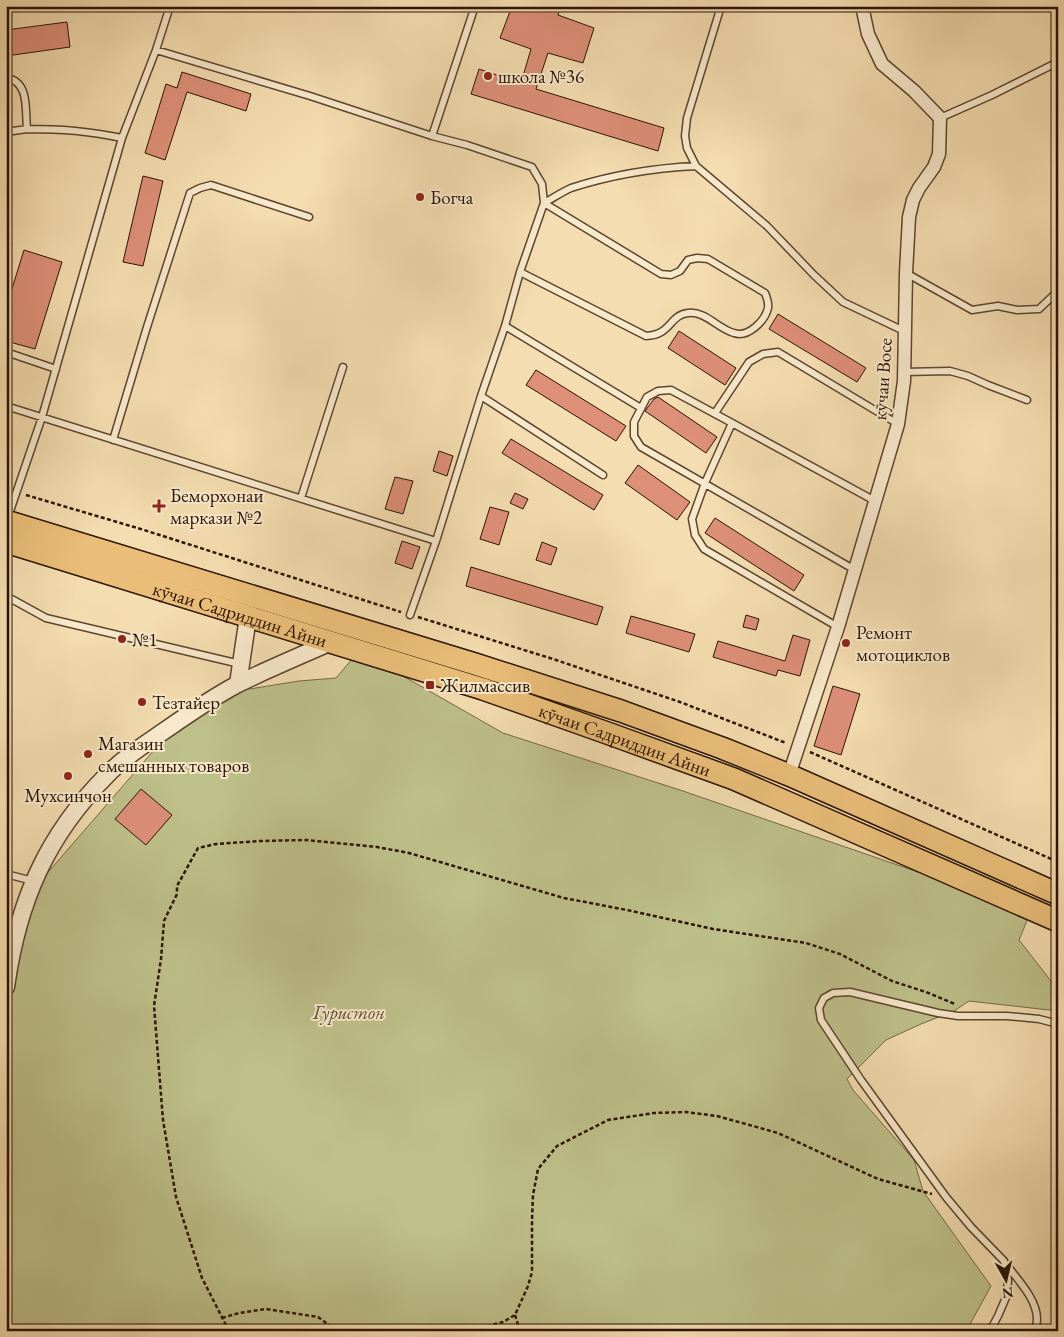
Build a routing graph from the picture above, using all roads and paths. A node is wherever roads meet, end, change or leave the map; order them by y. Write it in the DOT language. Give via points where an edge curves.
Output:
graph roads {
  1 [pos="170,6"];
  2 [pos="475,6"];
  3 [pos="721,6"];
  4 [pos="862,6"];
  5 [pos="156,50"];
  6 [pos="1058,62"];
  7 [pos="6,78"];
  8 [pos="940,118"];
  9 [pos="27,129"];
  10 [pos="6,132"];
  11 [pos="432,136"];
  12 [pos="122,138"];
  13 [pos="696,166"];
  14 [pos="544,203"];
  15 [pos="310,217"];
  16 [pos="520,272"];
  17 [pos="906,273"];
  18 [pos="1056,293"];
  19 [pos="505,326"];
  20 [pos="904,331"];
  21 [pos="6,352"];
  22 [pos="343,367"];
  23 [pos="56,369"];
  24 [pos="904,372"];
  25 [pos="481,396"];
  26 [pos="1027,400"];
  27 [pos="6,406"];
  28 [pos="641,408"];
  29 [pos="715,413"];
  30 [pos="42,417"];
  31 [pos="732,423"];
  32 [pos="898,424"];
  33 [pos="113,440"];
  34 [pos="603,475"];
  35 [pos="705,483"];
  36 [pos="17,492"];
  37 [pos="301,498"];
  38 [pos="876,501"];
  39 [pos="6,521"];
  40 [pos="436,541"];
  41 [pos="6,542"];
  42 [pos="855,570"];
  43 [pos="6,596"];
  44 [pos="410,614"];
  45 [pos="248,617"];
  46 [pos="838,627"];
  47 [pos="331,642"];
  48 [pos="242,665"];
  49 [pos="238,684"];
  50 [pos="799,748"];
  51 [pos="789,776"];
  52 [pos="1058,862"];
  53 [pos="6,874"];
  54 [pos="33,882"];
  55 [pos="1058,894"];
  56 [pos="1058,921"];
  57 [pos="7,979"];
  58 [pos="958,1006"];
  59 [pos="1058,1024"];
  60 [pos="946,1197"];
  61 [pos="1004,1261"];
  62 [pos="515,1315"];
  63 [pos="222,1318"];
  64 [pos="229,1331"];
  65 [pos="336,1331"];
  66 [pos="468,1331"];
  67 [pos="520,1331"];
  68 [pos="990,1331"];
  69 [pos="1035,1331"];
  1 -- 5 [label="lane"];
  2 -- 11 [label="lane"];
  3 -- 13 [label="lane" via="687,118 687,148"];
  4 -- 8 [label="street" via="868,34 882,64"];
  5 -- 11 [label="lane"];
  5 -- 12 [label="lane"];
  6 -- 8 [label="lane"];
  7 -- 9 [label="lane" via="14,79 24,90"];
  8 -- 17 [label="street, кӯчаи Восе" via="939,154 913,200"];
  9 -- 10 [label="lane"];
  9 -- 12 [label="lane" via="88,131"];
  11 -- 14 [label="lane" via="532,167 542,184"];
  12 -- 23 [label="lane"];
  13 -- 14 [label="lane" via="664,168 612,178 570,189"];
  13 -- 20 [label="lane" via="767,226 843,302"];
  14 -- 16 [label="lane"];
  14 -- 16 [label="lane" via="661,274 671,275 680,271 688,260 708,259 765,293 768,309 754,329 744,333 734,334 700,314 688,313 676,318 656,336 646,336"];
  15 -- 33 [label="lane" via="211,185 190,193"];
  16 -- 19 [label="lane"];
  17 -- 18 [label="lane" via="972,310 998,306 1017,310 1039,308"];
  17 -- 20 [label="street, кӯчаи Восе"];
  19 -- 25 [label="lane"];
  19 -- 28 [label="lane"];
  20 -- 24 [label="street, кӯчаи Восе"];
  21 -- 23 [label="lane"];
  22 -- 37 [label="lane"];
  23 -- 30 [label="lane"];
  24 -- 26 [label="lane" via="950,371"];
  24 -- 32 [label="street, кӯчаи Восе"];
  25 -- 34 [label="lane"];
  25 -- 40 [label="lane"];
  27 -- 30 [label="lane"];
  28 -- 29 [label="lane" via="647,397 658,391 672,390"];
  28 -- 35 [label="lane" via="634,422 634,436 641,447"];
  29 -- 31 [label="lane"];
  29 -- 32 [label="lane" via="749,362 763,354 778,352"];
  30 -- 33 [label="lane"];
  30 -- 36 [label="lane"];
  31 -- 35 [label="lane"];
  31 -- 38 [label="lane"];
  32 -- 38 [label="street, кӯчаи Восе"];
  33 -- 37 [label="lane"];
  35 -- 42 [label="lane"];
  35 -- 46 [label="lane" via="692,519 695,534 704,549"];
  36 -- 39 [label="lane"];
  36 -- 44 [label="path"];
  37 -- 40 [label="lane"];
  38 -- 42 [label="street, кӯчаи Восе"];
  39 -- 51 [label="highway, кӯчаи Садриддин Айни" via="589,699"];
  40 -- 44 [label="lane"];
  41 -- 45 [label="highway, кӯчаи Садриддин Айни"];
  42 -- 46 [label="street, кӯчаи Восе"];
  43 -- 48 [label="lane" via="46,618"];
  44 -- 50 [label="path" via="680,702"];
  45 -- 47 [label="highway, кӯчаи Садриддин Айни"];
  45 -- 48 [label="street"];
  46 -- 50 [label="street, кӯчаи Восе"];
  47 -- 49 [label="street"];
  47 -- 56 [label="highway, кӯчаи Садриддин Айни" via="484,689 734,779"];
  48 -- 49 [label="street"];
  49 -- 54 [label="street" via="147,742 108,774 64,825"];
  50 -- 51 [label="street, кӯчаи Восе"];
  50 -- 52 [label="path"];
  51 -- 55 [label="highway, кӯчаи Садриддин Айни"];
  53 -- 54 [label="lane"];
  54 -- 57 [label="street" via="21,916"];
  58 -- 63 [label="path" via="892,981 840,954 806,943 713,929 564,898 409,853 305,840 216,844 198,848 177,886 177,894 164,921 154,1006 163,1120 176,1197 202,1278"];
  59 -- 60 [label="lane" via="1007,1016 938,1013 850,992 833,993 824,998 819,1008 821,1020"];
  60 -- 61 [label="lane"];
  60 -- 62 [label="path" via="878,1179 778,1133 717,1116 662,1112 608,1120 557,1146 538,1169 533,1195 532,1272"];
  61 -- 68 [label="lane" via="1007,1295"];
  61 -- 69 [label="lane" via="1035,1308"];
  62 -- 66 [label="path" via="503,1322"];
  62 -- 67 [label="path"];
  63 -- 64 [label="path"];
  63 -- 65 [label="path" via="266,1309 318,1317"];
}
